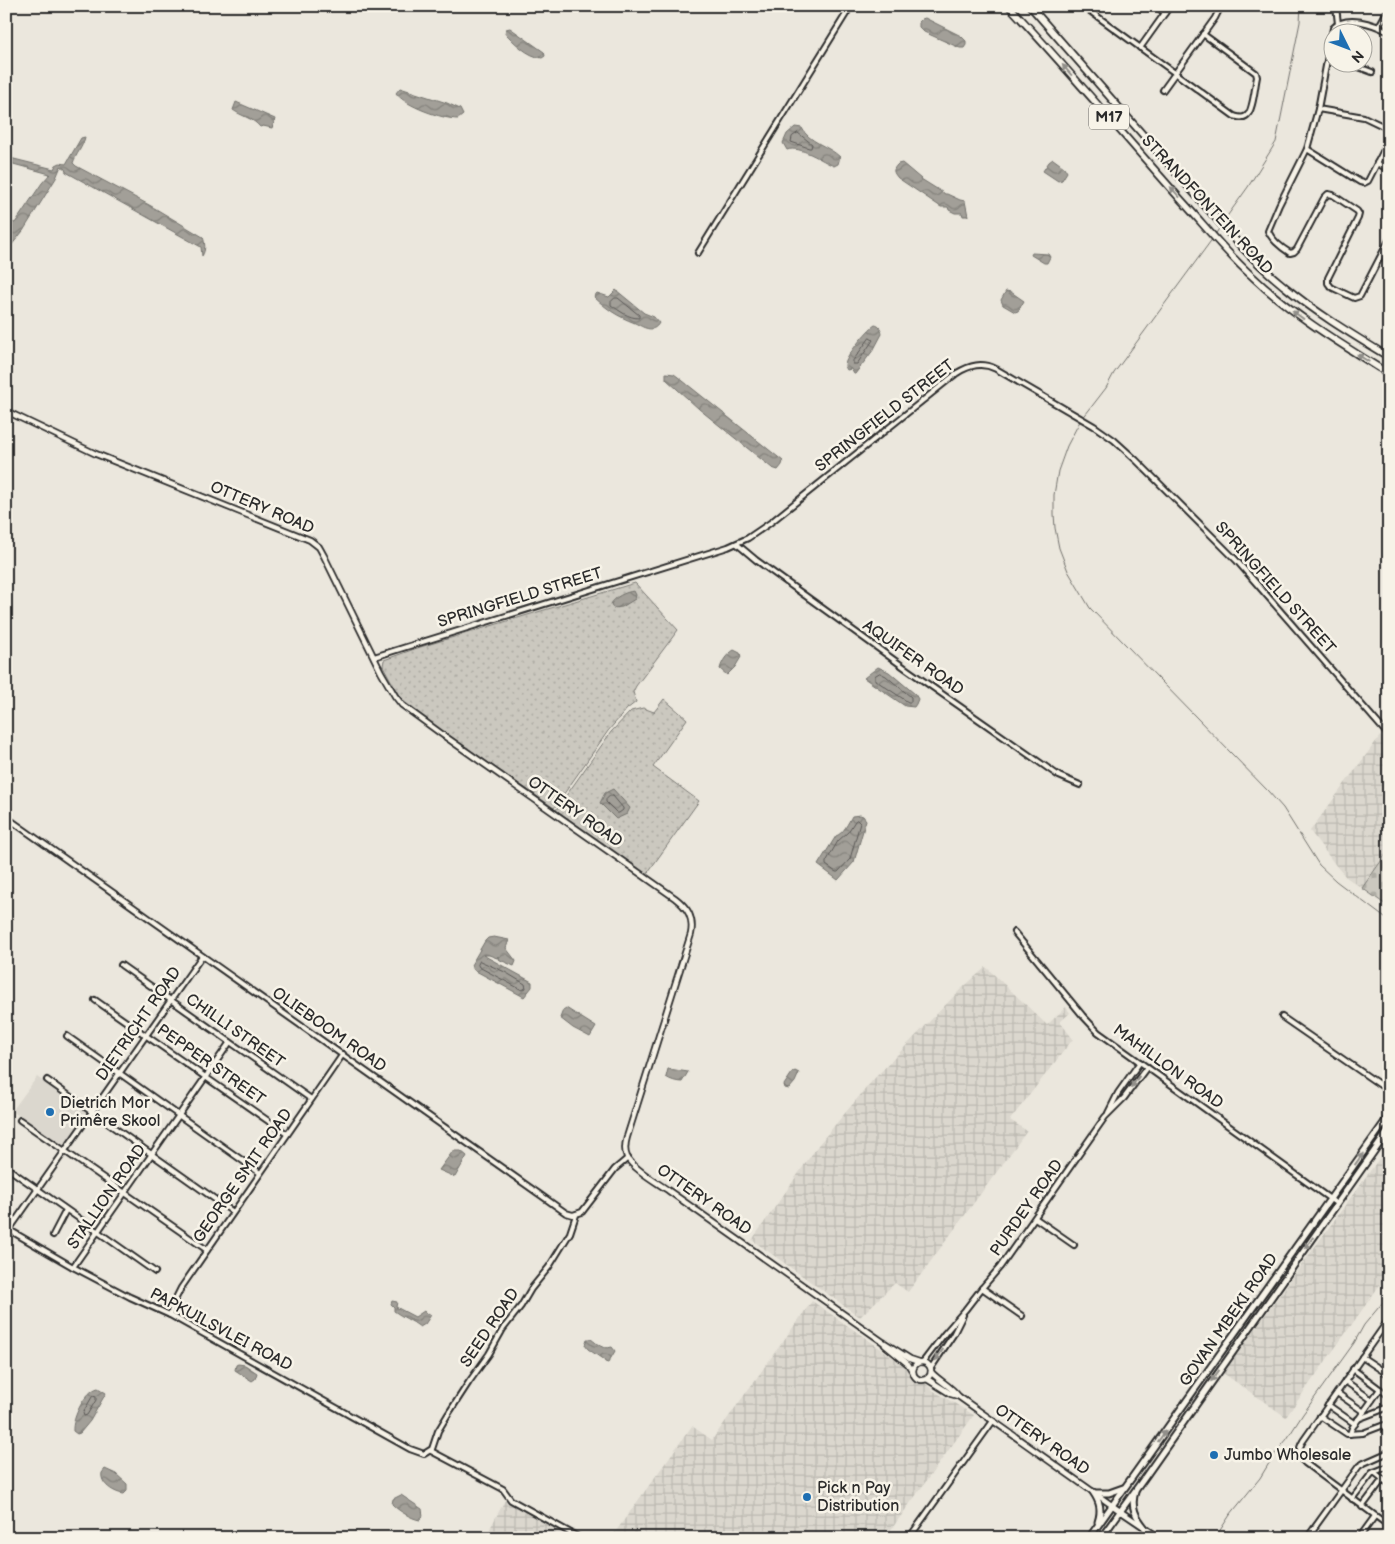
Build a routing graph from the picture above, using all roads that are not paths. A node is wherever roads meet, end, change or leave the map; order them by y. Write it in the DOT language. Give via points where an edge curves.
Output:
graph roads {
  1 [pos="851,6"];
  2 [pos="1009,6"];
  3 [pos="1030,6"];
  4 [pos="1083,6"];
  5 [pos="1156,6"];
  6 [pos="1170,6"];
  7 [pos="1221,6"];
  8 [pos="1336,6"];
  9 [pos="1389,8"];
  10 [pos="1165,13"];
  11 [pos="1338,22"];
  12 [pos="1372,24"];
  13 [pos="1379,26"];
  14 [pos="1389,32"];
  15 [pos="1203,34"];
  16 [pos="1140,48"];
  17 [pos="1325,72"];
  18 [pos="1175,73"];
  19 [pos="1163,90"];
  20 [pos="1318,109"];
  21 [pos="1389,129"];
  22 [pos="1389,140"];
  23 [pos="1307,149"];
  24 [pos="1377,163"];
  25 [pos="1389,170"];
  26 [pos="1389,240"];
  27 [pos="698,253"];
  28 [pos="1389,358"];
  29 [pos="1389,374"];
  30 [pos="6,411"];
  31 [pos="737,544"];
  32 [pos="374,657"];
  33 [pos="1389,736"];
  34 [pos="1080,785"];
  35 [pos="6,817"];
  36 [pos="1014,932"];
  37 [pos="202,956"];
  38 [pos="121,965"];
  39 [pos="95,1000"];
  40 [pos="170,1001"];
  41 [pos="1282,1017"];
  42 [pos="146,1035"];
  43 [pos="67,1036"];
  44 [pos="230,1042"];
  45 [pos="343,1054"];
  46 [pos="1140,1062"];
  47 [pos="1147,1067"];
  48 [pos="119,1074"];
  49 [pos="206,1076"];
  50 [pos="47,1080"];
  51 [pos="1389,1091"];
  52 [pos="311,1099"];
  53 [pos="92,1112"];
  54 [pos="179,1115"];
  55 [pos="1389,1116"];
  56 [pos="1106,1117"];
  57 [pos="20,1120"];
  58 [pos="1389,1130"];
  59 [pos="287,1134"];
  60 [pos="65,1150"];
  61 [pos="152,1155"];
  62 [pos="628,1158"];
  63 [pos="6,1167"];
  64 [pos="260,1173"];
  65 [pos="38,1189"];
  66 [pos="125,1192"];
  67 [pos="1330,1198"];
  68 [pos="1337,1204"];
  69 [pos="66,1210"];
  70 [pos="233,1212"];
  71 [pos="576,1215"];
  72 [pos="1035,1218"];
  73 [pos="8,1229"];
  74 [pos="98,1232"];
  75 [pos="53,1235"];
  76 [pos="1074,1245"];
  77 [pos="207,1250"];
  78 [pos="73,1267"];
  79 [pos="155,1272"];
  80 [pos="982,1288"];
  81 [pos="965,1310"];
  82 [pos="170,1315"];
  83 [pos="1022,1316"];
  84 [pos="1388,1320"];
  85 [pos="883,1342"];
  86 [pos="1362,1357"];
  87 [pos="921,1362"];
  88 [pos="1353,1369"];
  89 [pos="931,1370"];
  90 [pos="914,1372"];
  91 [pos="1389,1375"];
  92 [pos="926,1379"];
  93 [pos="1345,1381"];
  94 [pos="1380,1389"];
  95 [pos="1337,1393"];
  96 [pos="1388,1395"];
  97 [pos="958,1396"];
  98 [pos="1372,1400"];
  99 [pos="1328,1404"];
  100 [pos="1389,1407"];
  101 [pos="1364,1412"];
  102 [pos="1320,1416"];
  103 [pos="993,1421"];
  104 [pos="1357,1421"];
  105 [pos="1389,1432"];
  106 [pos="1350,1434"];
  107 [pos="431,1451"];
  108 [pos="1389,1452"];
  109 [pos="1389,1466"];
  110 [pos="1374,1472"];
  111 [pos="1383,1479"];
  112 [pos="1388,1483"];
  113 [pos="1124,1488"];
  114 [pos="1136,1490"];
  115 [pos="1341,1491"];
  116 [pos="1094,1493"];
  117 [pos="1352,1499"];
  118 [pos="1112,1506"];
  119 [pos="1362,1507"];
  120 [pos="1120,1511"];
  121 [pos="1375,1516"];
  122 [pos="1098,1525"];
  123 [pos="1389,1526"];
  124 [pos="1145,1528"];
  125 [pos="580,1538"];
  126 [pos="910,1538"];
  127 [pos="1089,1538"];
  128 [pos="1101,1538"];
  129 [pos="1160,1538"];
  130 [pos="1307,1538"];
  131 [pos="1359,1538"];
  1 -- 27 [label="street"];
  29 -- 2 [label="main road, STRANDFONTEIN ROAD / M17, one-way" via="1319,330 1253,278"];
  3 -- 28 [label="main road, STRANDFONTEIN ROAD / M17" via="1262,268 1330,321"];
  4 -- 16 [label="street"];
  5 -- 10 [label="street"];
  6 -- 10 [label="street"];
  7 -- 15 [label="street"];
  8 -- 11 [label="street"];
  9 -- 13 [label="street"];
  10 -- 16 [label="street"];
  12 -- 13 [label="street"];
  13 -- 14 [label="street"];
  15 -- 18 [label="street"];
  15 -- 18 [label="street" via="1256,72 1249,114 1234,116"];
  16 -- 18 [label="street"];
  17 -- 20 [label="street"];
  18 -- 19 [label="street"];
  20 -- 21 [label="street" via="1364,117"];
  20 -- 23 [label="street"];
  22 -- 24 [label="street"];
  23 -- 24 [label="street" via="1362,183 1368,181"];
  23 -- 26 [label="street" via="1268,231 1271,236 1290,253 1294,252 1328,194 1358,211 1358,218 1328,278 1331,287 1356,298"];
  24 -- 25 [label="street"];
  30 -- 32 [label="street, OTTERY ROAD" via="96,454 310,540 324,556"];
  31 -- 32 [label="street, SPRINGFIELD STREET"];
  31 -- 33 [label="street, SPRINGFIELD STREET" via="770,523 942,384 966,368 990,366 1078,416 1114,440 1136,460 1236,560"];
  31 -- 34 [label="street, AQUIFER ROAD" via="940,693 1059,776"];
  32 -- 62 [label="street, OTTERY ROAD" via="395,696 406,709 675,898 690,913 690,934 627,1137 625,1148"];
  35 -- 37 [label="street, OLIEBOOM ROAD"];
  36 -- 46 [label="street, MAHILLON ROAD" via="1092,1027"];
  37 -- 40 [label="street, DIETRICHT ROAD"];
  37 -- 45 [label="street, OLIEBOOM ROAD"];
  38 -- 40 [label="street, CHILLI STREET"];
  39 -- 42 [label="street, PEPPER STREET"];
  40 -- 42 [label="street, DIETRICHT ROAD"];
  40 -- 44 [label="street, CHILLI STREET"];
  41 -- 51 [label="street"];
  42 -- 48 [label="street, DIETRICHT ROAD"];
  42 -- 49 [label="street, PEPPER STREET"];
  43 -- 48 [label="street"];
  44 -- 49 [label="street, STALLION ROAD"];
  44 -- 52 [label="street, CHILLI STREET"];
  45 -- 52 [label="street, GEORGE SMIT ROAD"];
  45 -- 71 [label="street, OLIEBOOM ROAD" via="555,1206"];
  46 -- 47 [label="street, MAHILLON ROAD"];
  46 -- 56 [label="street, PURDEY ROAD"];
  47 -- 56 [label="street, PURDEY ROAD, one-way"];
  47 -- 67 [label="street, MAHILLON ROAD"];
  48 -- 53 [label="street, DIETRICHT ROAD"];
  48 -- 54 [label="street"];
  49 -- 54 [label="street, STALLION ROAD"];
  49 -- 59 [label="street, PEPPER STREET"];
  50 -- 53 [label="street"];
  52 -- 59 [label="street, GEORGE SMIT ROAD"];
  53 -- 60 [label="street, DIETRICHT ROAD"];
  53 -- 61 [label="street"];
  54 -- 61 [label="street, STALLION ROAD"];
  54 -- 64 [label="street"];
  67 -- 55 [label="main road, GOVAN MBEKI ROAD, one-way"];
  56 -- 72 [label="street, PURDEY ROAD"];
  57 -- 60 [label="street"];
  58 -- 68 [label="main road, GOVAN MBEKI ROAD"];
  59 -- 64 [label="street, GEORGE SMIT ROAD"];
  60 -- 65 [label="street, DIETRICHT ROAD"];
  60 -- 66 [label="street"];
  61 -- 66 [label="street, STALLION ROAD"];
  61 -- 70 [label="street"];
  62 -- 71 [label="street" via="615,1169 586,1209"];
  62 -- 85 [label="street, OTTERY ROAD" via="637,1168"];
  63 -- 65 [label="street"];
  64 -- 70 [label="street, GEORGE SMIT ROAD"];
  65 -- 69 [label="street"];
  65 -- 73 [label="street, DIETRICHT ROAD"];
  66 -- 74 [label="street, STALLION ROAD"];
  66 -- 77 [label="street"];
  67 -- 68 [label="street, MAHILLON ROAD"];
  113 -- 67 [label="main road, GOVAN MBEKI ROAD, one-way"];
  68 -- 114 [label="main road, GOVAN MBEKI ROAD, one-way"];
  69 -- 74 [label="street"];
  69 -- 75 [label="street"];
  70 -- 77 [label="street, GEORGE SMIT ROAD"];
  71 -- 107 [label="street, SEED ROAD" via="570,1233 503,1328 447,1416"];
  72 -- 76 [label="street"];
  72 -- 80 [label="street, PURDEY ROAD"];
  73 -- 78 [label="street, PAPKUILSVLEI ROAD"];
  74 -- 78 [label="street, STALLION ROAD"];
  74 -- 79 [label="street"];
  77 -- 82 [label="street, GEORGE SMIT ROAD" via="176,1297"];
  78 -- 82 [label="street, PAPKUILSVLEI ROAD"];
  80 -- 81 [label="street, PURDEY ROAD"];
  80 -- 83 [label="street"];
  81 -- 87 [label="street, PURDEY ROAD"];
  81 -- 89 [label="street, PURDEY ROAD, one-way"];
  82 -- 107 [label="street, PAPKUILSVLEI ROAD" via="410,1449 424,1454"];
  84 -- 86 [label="street"];
  85 -- 87 [label="street, OTTERY ROAD"];
  85 -- 90 [label="street, OTTERY ROAD"];
  86 -- 88 [label="street"];
  86 -- 91 [label="street"];
  87 -- 89 [label="street"];
  87 -- 90 [label="street" via="915,1366"];
  88 -- 93 [label="street"];
  88 -- 94 [label="street"];
  89 -- 92 [label="street"];
  89 -- 97 [label="street, OTTERY ROAD"];
  90 -- 92 [label="street" via="918,1379"];
  92 -- 97 [label="street, OTTERY ROAD"];
  93 -- 95 [label="street"];
  93 -- 98 [label="street"];
  94 -- 96 [label="street"];
  94 -- 98 [label="street"];
  95 -- 99 [label="street"];
  95 -- 101 [label="street"];
  97 -- 103 [label="street, OTTERY ROAD"];
  98 -- 101 [label="street"];
  99 -- 102 [label="street"];
  99 -- 104 [label="street"];
  100 -- 104 [label="street"];
  101 -- 104 [label="street"];
  102 -- 106 [label="street" via="1345,1434"];
  102 -- 115 [label="street" via="1300,1445 1300,1454 1305,1463"];
  103 -- 116 [label="street, OTTERY ROAD"];
  103 -- 126 [label="street"];
  104 -- 106 [label="street"];
  105 -- 106 [label="street" via="1384,1425"];
  107 -- 125 [label="street" via="503,1489 511,1500"];
  108 -- 115 [label="street" via="1361,1464"];
  109 -- 110 [label="street"];
  110 -- 111 [label="street"];
  110 -- 117 [label="street"];
  111 -- 112 [label="street"];
  111 -- 119 [label="street"];
  113 -- 116 [label="main road" via="1110,1493"];
  113 -- 118 [label="main road, GOVAN MBEKI ROAD"];
  114 -- 120 [label="main road, GOVAN MBEKI ROAD"];
  114 -- 124 [label="main road" via="1134,1509"];
  115 -- 117 [label="street"];
  115 -- 130 [label="street"];
  116 -- 118 [label="street, OTTERY ROAD"];
  116 -- 122 [label="main road" via="1100,1506"];
  117 -- 119 [label="street"];
  118 -- 120 [label="street, OTTERY ROAD"];
  118 -- 122 [label="main road, GOVAN MBEKI ROAD"];
  119 -- 121 [label="street"];
  120 -- 124 [label="street"];
  120 -- 128 [label="main road, GOVAN MBEKI ROAD"];
  121 -- 123 [label="street"];
  121 -- 131 [label="street"];
  122 -- 127 [label="main road, GOVAN MBEKI ROAD"];
  124 -- 129 [label="street"];
}
